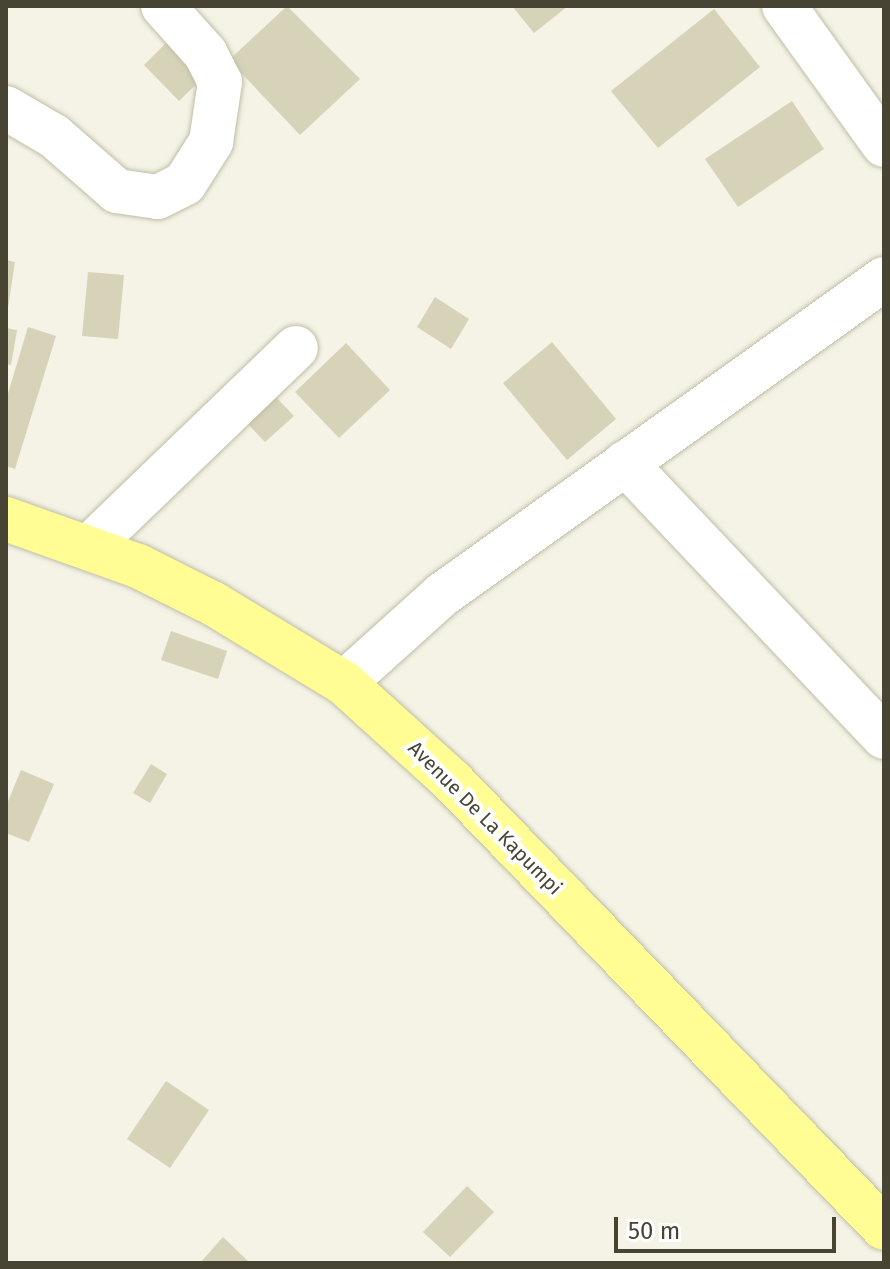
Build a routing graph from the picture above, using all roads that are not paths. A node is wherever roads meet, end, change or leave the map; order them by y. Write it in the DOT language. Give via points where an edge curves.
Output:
graph roads {
  1 [pos="163,6"];
  2 [pos="784,6"];
  3 [pos="6,108"];
  4 [pos="884,145"];
  5 [pos="884,279"];
  6 [pos="296,348"];
  7 [pos="625,463"];
  8 [pos="6,519"];
  9 [pos="89,547"];
  10 [pos="344,683"];
  11 [pos="884,737"];
  12 [pos="884,1228"];
  1 -- 3 [label="street" via="206,54 220,82 211,142 185,183 158,197 117,191 54,136"];
  2 -- 4 [label="street"];
  5 -- 7 [label="street"];
  6 -- 9 [label="street"];
  7 -- 10 [label="street" via="443,594"];
  7 -- 11 [label="street"];
  8 -- 9 [label="main road, Avenue De La Kapumpi"];
  9 -- 10 [label="main road, Avenue De La Kapumpi" via="214,604"];
  10 -- 12 [label="main road, Avenue De La Kapumpi" via="453,782"];
}
